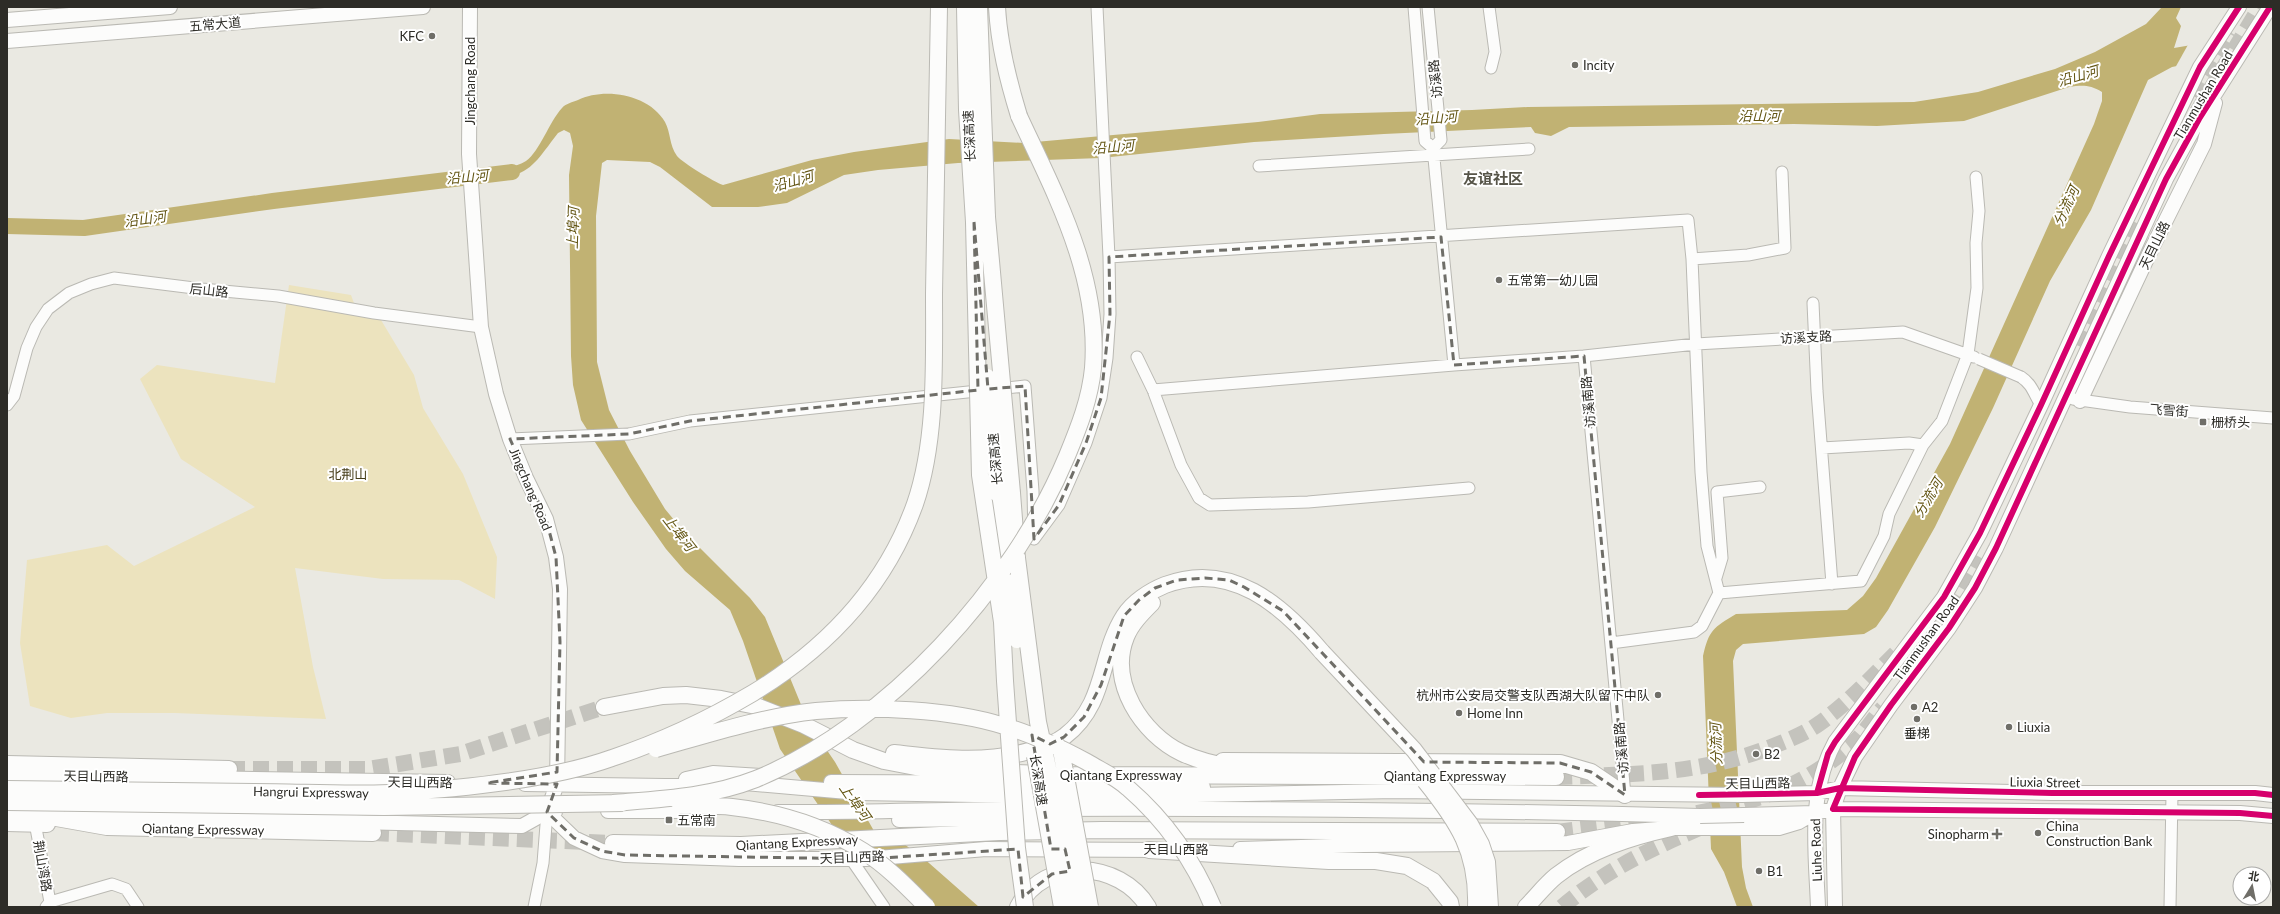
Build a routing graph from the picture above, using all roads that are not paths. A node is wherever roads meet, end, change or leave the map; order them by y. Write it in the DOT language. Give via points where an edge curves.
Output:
graph roads {
  1 [pos="170,7"];
  2 [pos="423,7"];
  3 [pos="470,7"];
  4 [pos="939,7"];
  5 [pos="965,7"];
  6 [pos="979,7"];
  7 [pos="997,7"];
  8 [pos="1097,7"];
  9 [pos="1414,7"];
  10 [pos="1428,7"];
  11 [pos="1489,7"];
  12 [pos="2239,7"];
  13 [pos="2270,7"];
  14 [pos="7,20"];
  15 [pos="7,41"];
  16 [pos="1491,68"];
  17 [pos="2220,87"];
  18 [pos="974,110"];
  19 [pos="1433,146"];
  20 [pos="1529,149"];
  21 [pos="1259,166"];
  22 [pos="1782,172"];
  23 [pos="1976,177"];
  24 [pos="980,220"];
  25 [pos="1441,237"];
  26 [pos="1109,257"];
  27 [pos="1692,259"];
  28 [pos="1813,303"];
  29 [pos="481,327"];
  30 [pos="1815,337"];
  31 [pos="1696,344"];
  32 [pos="1968,354"];
  33 [pos="1584,356"];
  34 [pos="1137,357"];
  35 [pos="1454,365"];
  36 [pos="1153,390"];
  37 [pos="2065,397"];
  38 [pos="2080,401"];
  39 [pos="7,405"];
  40 [pos="2041,405"];
  41 [pos="2273,418"];
  42 [pos="510,439"];
  43 [pos="1923,445"];
  44 [pos="1822,448"];
  45 [pos="1760,487"];
  46 [pos="1469,488"];
  47 [pos="1005,494"];
  48 [pos="1716,579"];
  49 [pos="1832,584"];
  50 [pos="1719,593"];
  51 [pos="1611,643"];
  52 [pos="1319,655"];
  53 [pos="604,707"];
  54 [pos="1038,722"];
  55 [pos="823,735"];
  56 [pos="1182,753"];
  57 [pos="612,758"];
  58 [pos="7,764"];
  59 [pos="229,768"];
  60 [pos="7,775"];
  61 [pos="1306,776"];
  62 [pos="1556,777"];
  63 [pos="557,784"];
  64 [pos="1840,788"];
  65 [pos="7,789"];
  66 [pos="1817,793"];
  67 [pos="2172,794"];
  68 [pos="1625,795"];
  69 [pos="2273,795"];
  70 [pos="7,802"];
  71 [pos="613,803"];
  72 [pos="1833,809"];
  73 [pos="547,812"];
  74 [pos="2171,812"];
  75 [pos="1814,813"];
  76 [pos="7,814"];
  77 [pos="2273,816"];
  78 [pos="34,819"];
  79 [pos="1701,822"];
  80 [pos="7,823"];
  81 [pos="1671,828"];
  82 [pos="1557,832"];
  83 [pos="373,833"];
  84 [pos="613,843"];
  85 [pos="1149,850"];
  86 [pos="851,859"];
  87 [pos="48,905"];
  88 [pos="138,907"];
  89 [pos="534,907"];
  90 [pos="884,907"];
  91 [pos="927,907"];
  92 [pos="1018,907"];
  93 [pos="1025,907"];
  94 [pos="1062,907"];
  95 [pos="1078,907"];
  96 [pos="1090,907"];
  97 [pos="1148,907"];
  98 [pos="1213,907"];
  99 [pos="1451,907"];
  100 [pos="1476,907"];
  101 [pos="1490,907"];
  102 [pos="1526,907"];
  103 [pos="1818,907"];
  104 [pos="1835,907"];
  105 [pos="2170,907"];
  1 -- 14 [label="main road"];
  2 -- 15 [label="main road, 五常大道"];
  3 -- 29 [label="main road, Jingchang Road" via="469,154"];
  4 -- 57 [label="highway, bridge" via="932,408 925,461 915,503 893,553 858,607 816,649 778,678 733,705"];
  5 -- 18 [label="highway, 长深高速"];
  6 -- 18 [label="highway, 长深高速"];
  7 -- 71 [label="highway, bridge" via="999,37 1006,74 1019,116 1068,223 1086,279 1093,326 1092,369 1084,416 1043,510 986,594 894,690 848,726 782,767 726,790 684,798"];
  8 -- 26 [label="street"];
  9 -- 19 [label="street" via="1422,110"];
  10 -- 19 [label="street, 访溪路" via="1438,109"];
  11 -- 16 [label="street" via="1495,52"];
  12 -- 40 [label="main road, Tianmushan Road" via="2200,67"];
  13 -- 17 [label="main road, Tianmushan Road"];
  17 -- 37 [label="main road, Tianmushan Road" via="2166,179"];
  17 -- 38 [label="main road, 天目山路" via="2204,144"];
  18 -- 24 [label="highway, 长深高速"];
  19 -- 20 [label="street"];
  19 -- 21 [label="street"];
  19 -- 25 [label="street"];
  22 -- 27 [label="street" via="1785,248 1748,255"];
  23 -- 32 [label="street" via="1979,211 1976,243 1978,288"];
  24 -- 47 [label="highway, 长深高速, bridge"];
  24 -- 93 [label="highway, bridge" via="980,475 1002,622 1017,840"];
  25 -- 26 [label="street"];
  25 -- 27 [label="street" via="1688,220"];
  25 -- 35 [label="street"];
  26 -- 42 [label="street" via="1110,314 1101,398 1086,443 1059,505 1034,539 1025,386 690,421 629,434"];
  27 -- 31 [label="street"];
  28 -- 30 [label="street"];
  29 -- 39 [label="street, 后山路" via="374,313 278,296 114,278 68,293 48,309 36,327 27,348 14,396"];
  29 -- 42 [label="main road, Jingchang Road" via="496,394"];
  30 -- 31 [label="street, 访溪支路"];
  30 -- 32 [label="street, 访溪支路" via="1903,332"];
  30 -- 44 [label="street"];
  31 -- 33 [label="street, 访溪支路"];
  31 -- 48 [label="street" via="1707,546"];
  32 -- 40 [label="street, 访溪支路, bridge" via="2030,383"];
  32 -- 43 [label="street" via="1942,421"];
  33 -- 35 [label="street"];
  33 -- 51 [label="street, 访溪南路"];
  34 -- 36 [label="street"];
  35 -- 36 [label="street"];
  36 -- 46 [label="street" via="1181,465 1199,498 1210,505 1308,502"];
  37 -- 38 [label="street, 飞雪街"];
  37 -- 64 [label="main road, Tianmushan Road" via="1975,588 1855,757"];
  38 -- 41 [label="street, 飞雪街"];
  40 -- 66 [label="main road, Tianmushan Road" via="1980,533 1944,597 1834,742"];
  42 -- 63 [label="main road, Jingchang Road" via="546,519 556,557 560,589"];
  43 -- 44 [label="street" via="1909,443"];
  43 -- 49 [label="street" via="1889,514 1884,536 1861,581"];
  44 -- 49 [label="street"];
  45 -- 48 [label="street" via="1717,492 1722,558"];
  47 -- 54 [label="highway, 长深高速, bridge" via="1017,558"];
  47 -- 94 [label="highway, 长深高速, bridge" via="1007,578"];
  48 -- 50 [label="street"];
  49 -- 50 [label="street"];
  50 -- 51 [label="street" via="1702,626 1694,632"];
  51 -- 68 [label="street, 访溪南路"];
  52 -- 55 [label="highway" via="1304,630 1265,598 1229,580 1177,580 1155,588 1124,616 1101,685 1084,717 1064,737 1041,748 1012,756 973,760 891,753"];
  52 -- 56 [label="highway" via="1271,614 1238,594 1211,587 1192,587 1154,601 1138,616 1126,637 1120,666 1125,691 1139,716 1158,736"];
  52 -- 100 [label="highway, bridge" via="1431,788 1464,837 1472,858 1477,885"];
  52 -- 101 [label="highway, bridge" via="1414,750 1466,818 1481,844 1487,862"];
  53 -- 55 [label="highway, Qiantang Expressway, bridge" via="663,696 686,695 722,699 756,706"];
  54 -- 95 [label="highway, 长深高速, bridge"];
  54 -- 96 [label="highway, bridge" via="1061,750"];
  55 -- 61 [label="highway, Qiantang Expressway" via="853,750 884,761 931,770 1065,775"];
  56 -- 61 [label="highway" via="1237,769"];
  56 -- 68 [label="highway" via="1224,761 1560,763 1591,772"];
  57 -- 65 [label="highway, Hangrui Expressway, bridge" via="576,769 525,778 453,788 385,793"];
  57 -- 98 [label="highway, bridge" via="637,755 733,727 816,711 892,709 963,717 1003,725 1073,754 1127,787 1162,822 1188,856"];
  58 -- 59 [label="highway"];
  60 -- 63 [label="main road, 天目山西路"];
  61 -- 62 [label="highway, Qiantang Expressway"];
  63 -- 68 [label="main road, 天目山西路" via="665,786 747,783 1087,797 1395,791"];
  63 -- 73 [label="main road, Jingchang Road"];
  64 -- 66 [label="main road, Liuxia Street"];
  64 -- 67 [label="main road, Liuxia Street"];
  64 -- 72 [label="main road, Tianmushan Road"];
  66 -- 68 [label="main road, 天目山西路"];
  66 -- 75 [label="main road, Liuhe Road"];
  67 -- 69 [label="main road, Liuxia Street"];
  67 -- 74 [label="street"];
  70 -- 71 [label="highway, Hangrui Expressway, bridge" via="384,807"];
  71 -- 91 [label="highway, bridge" via="732,807 789,817 828,832 864,851 899,879"];
  72 -- 74 [label="main road"];
  72 -- 75 [label="main road, 天目山西路"];
  72 -- 104 [label="main road, Liuhe Road"];
  73 -- 78 [label="main road, 天目山西路" via="522,826"];
  73 -- 79 [label="main road, 天目山西路" via="640,810 870,816 1030,809 1486,810"];
  73 -- 86 [label="main road, 天目山西路" via="574,838 602,852 684,857"];
  73 -- 89 [label="street" via="543,863"];
  74 -- 77 [label="main road"];
  74 -- 105 [label="street"];
  75 -- 79 [label="main road, 天目山西路, bridge" via="1746,821"];
  75 -- 103 [label="main road, Liuhe Road"];
  76 -- 78 [label="main road, 天目山西路"];
  78 -- 80 [label="highway, Qiantang Expressway"];
  78 -- 83 [label="highway, Qiantang Expressway" via="107,827"];
  78 -- 87 [label="street, 荆山湾路"];
  79 -- 81 [label="main road, 天目山西路"];
  81 -- 85 [label="main road, 天目山西路" via="1633,831 1568,843"];
  81 -- 102 [label="highway" via="1636,836 1589,857 1556,876"];
  82 -- 84 [label="highway, Qiantang Expressway" via="1102,830 999,832 741,845"];
  85 -- 86 [label="main road, 天目山西路" via="986,849"];
  85 -- 99 [label="highway" via="1329,861 1376,861 1407,866 1433,881 1450,902"];
  86 -- 90 [label="street"];
  87 -- 88 [label="street" via="112,884 126,889"];
  92 -- 97 [label="highway" via="1034,887 1052,874 1090,870 1107,874 1128,885"];
}
